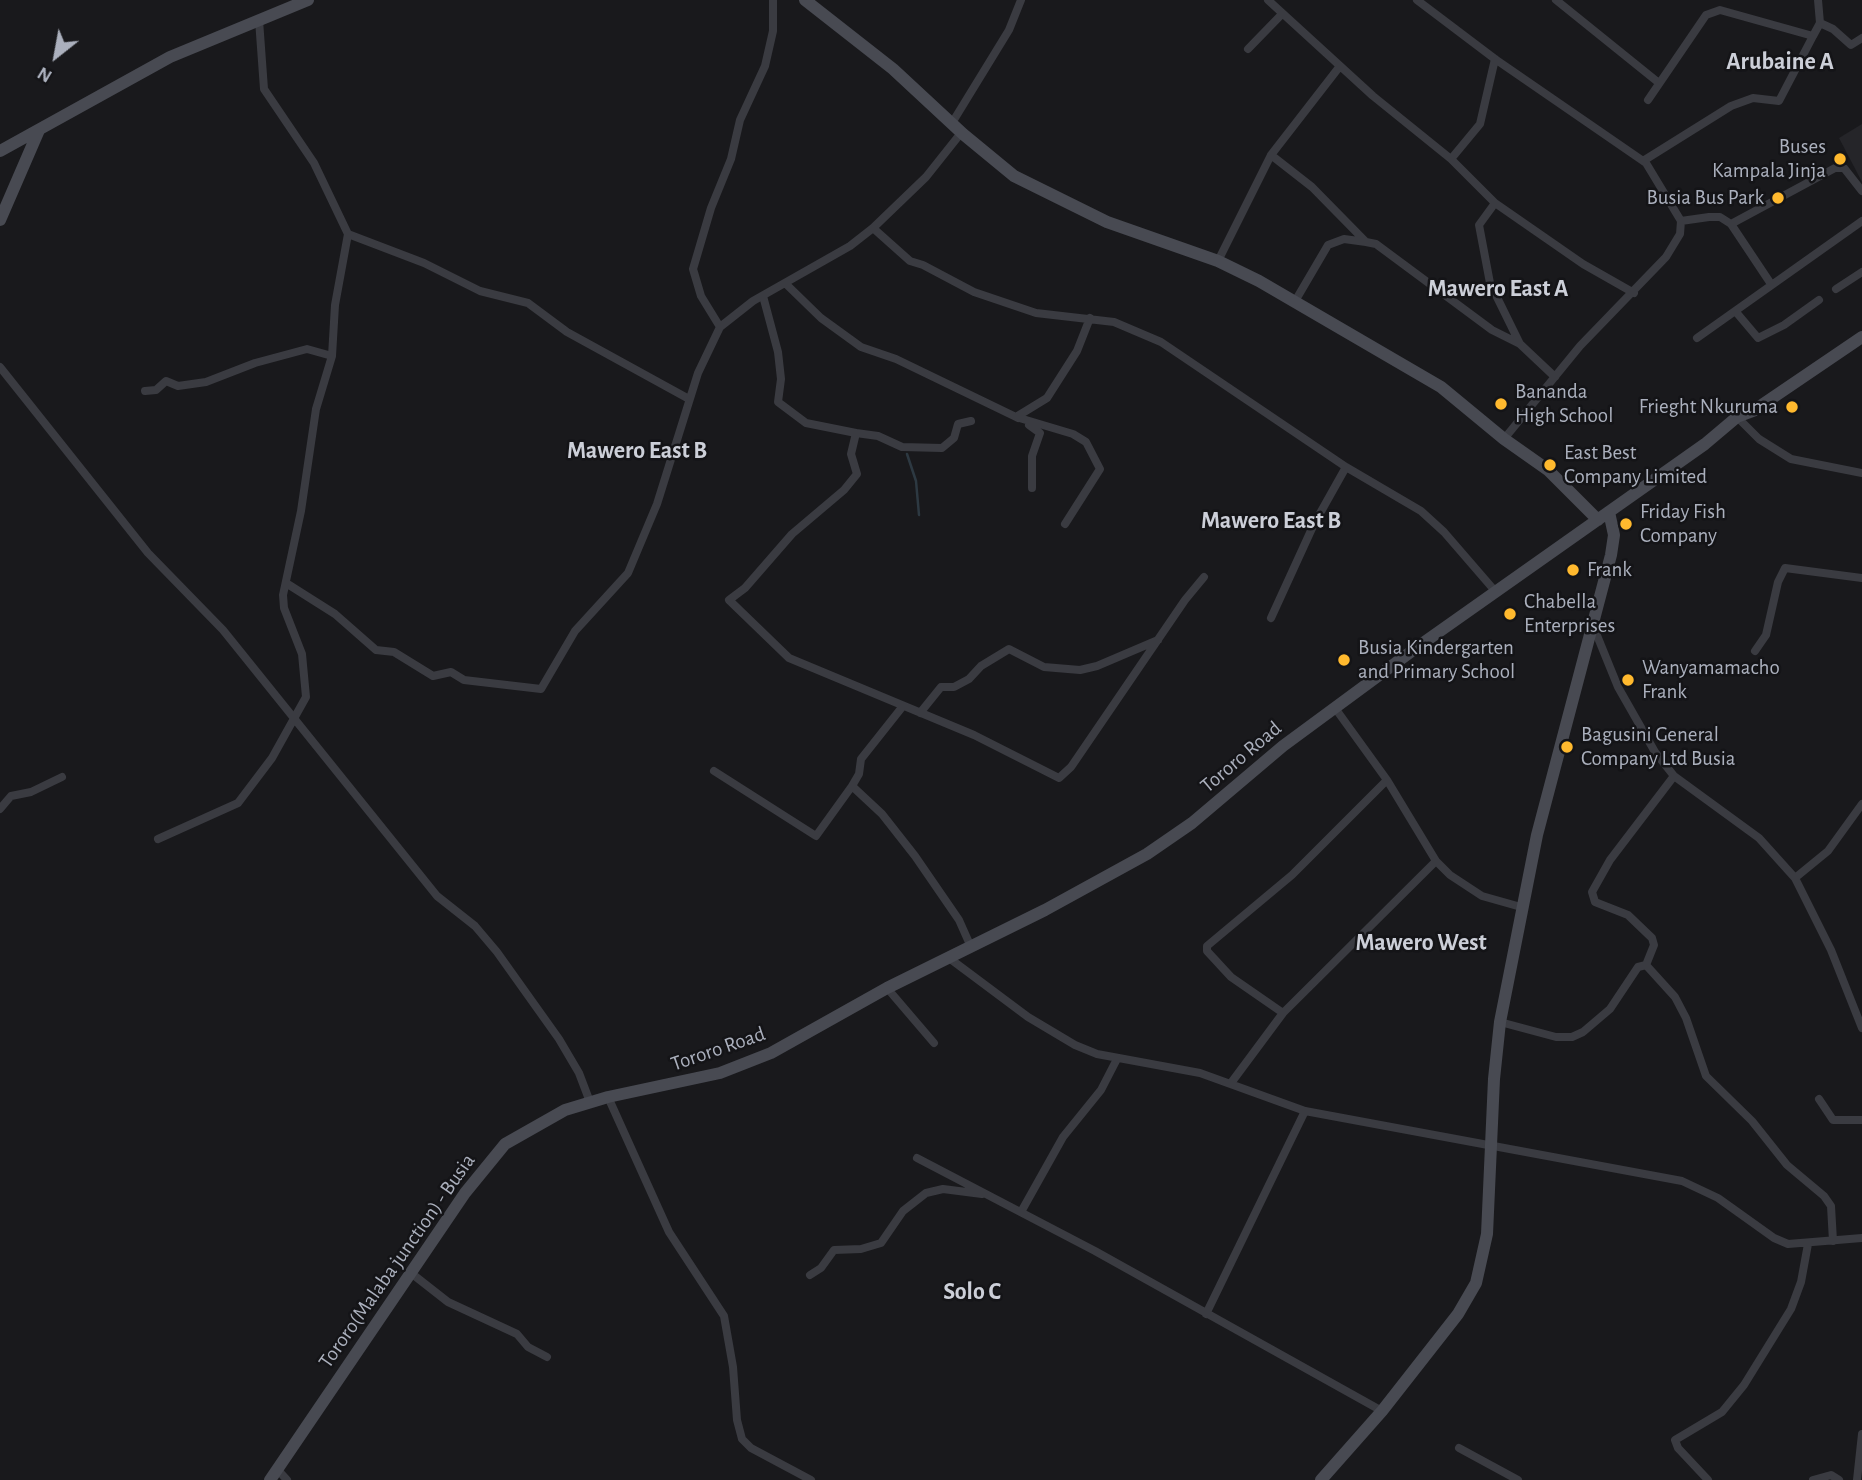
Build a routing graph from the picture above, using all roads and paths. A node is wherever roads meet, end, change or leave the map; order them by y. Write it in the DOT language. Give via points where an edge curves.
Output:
graph roads {
  1 [pos="308,0"];
  2 [pos="773,0"];
  3 [pos="805,0"];
  4 [pos="1021,0"];
  5 [pos="1268,0"];
  6 [pos="1556,0"];
  7 [pos="1818,0"];
  8 [pos="1422,2"];
  9 [pos="1282,13"];
  10 [pos="259,20"];
  11 [pos="1820,23"];
  12 [pos="1813,36"];
  13 [pos="1862,38"];
  14 [pos="1248,49"];
  15 [pos="1495,59"];
  16 [pos="1340,66"];
  17 [pos="1659,83"];
  18 [pos="1648,100"];
  19 [pos="957,128"];
  20 [pos="39,130"];
  21 [pos="0,151"];
  22 [pos="1271,155"];
  23 [pos="1451,159"];
  24 [pos="1643,161"];
  25 [pos="1862,191"];
  26 [pos="1495,203"];
  27 [pos="0,220"];
  28 [pos="1681,221"];
  29 [pos="1862,221"];
  30 [pos="1731,224"];
  31 [pos="873,228"];
  32 [pos="348,233"];
  33 [pos="1366,242"];
  34 [pos="1218,261"];
  35 [pos="1862,272"];
  36 [pos="786,284"];
  37 [pos="1771,284"];
  38 [pos="1836,289"];
  39 [pos="1634,293"];
  40 [pos="763,296"];
  41 [pos="1819,300"];
  42 [pos="1294,303"];
  43 [pos="1736,312"];
  44 [pos="1090,318"];
  45 [pos="720,327"];
  46 [pos="1862,337"];
  47 [pos="1697,338"];
  48 [pos="1520,344"];
  49 [pos="332,356"];
  50 [pos="0,367"];
  51 [pos="1555,377"];
  52 [pos="145,391"];
  53 [pos="689,399"];
  54 [pos="1016,417"];
  55 [pos="1737,418"];
  56 [pos="971,421"];
  57 [pos="856,433"];
  58 [pos="1504,439"];
  59 [pos="1346,467"];
  60 [pos="1862,472"];
  61 [pos="1031,488"];
  62 [pos="1604,516"];
  63 [pos="1065,524"];
  64 [pos="1204,577"];
  65 [pos="1862,578"];
  66 [pos="286,583"];
  67 [pos="1495,591"];
  68 [pos="1271,618"];
  69 [pos="1594,628"];
  70 [pos="1158,640"];
  71 [pos="1755,651"];
  72 [pos="903,706"];
  73 [pos="1335,708"];
  74 [pos="920,713"];
  75 [pos="293,720"];
  76 [pos="714,771"];
  77 [pos="62,776"];
  78 [pos="1674,776"];
  79 [pos="1387,780"];
  80 [pos="852,786"];
  81 [pos="1862,804"];
  82 [pos="0,809"];
  83 [pos="158,839"];
  84 [pos="1436,861"];
  85 [pos="1795,878"];
  86 [pos="1521,907"];
  87 [pos="971,947"];
  88 [pos="949,958"];
  89 [pos="1646,965"];
  90 [pos="887,988"];
  91 [pos="1283,1013"];
  92 [pos="1500,1022"];
  93 [pos="1862,1028"];
  94 [pos="934,1042"];
  95 [pos="1117,1059"];
  96 [pos="1231,1083"];
  97 [pos="608,1097"];
  98 [pos="1819,1099"];
  99 [pos="590,1102"];
  100 [pos="1305,1111"];
  101 [pos="1862,1120"];
  102 [pos="1493,1147"];
  103 [pos="917,1158"];
  104 [pos="988,1195"];
  105 [pos="1020,1212"];
  106 [pos="1862,1238"];
  107 [pos="1833,1241"];
  108 [pos="1808,1244"];
  109 [pos="411,1273"];
  110 [pos="810,1275"];
  111 [pos="1206,1314"];
  112 [pos="547,1357"];
  113 [pos="1382,1411"];
  114 [pos="1862,1434"];
  115 [pos="1459,1448"];
  116 [pos="273,1475"];
  117 [pos="287,1480"];
  118 [pos="811,1480"];
  119 [pos="1321,1480"];
  120 [pos="1518,1480"];
  121 [pos="1708,1480"];
  122 [pos="1813,1480"];
  123 [pos="1839,1480"];
  124 [pos="1857,1480"];
  1 -- 10 [label="main road"];
  2 -- 45 [label="street" via="773,31 765,66 740,120 694,270 701,296"];
  3 -- 19 [label="main road" via="893,69"];
  4 -- 19 [label="street"];
  5 -- 9 [label="street"];
  6 -- 17 [label="street"];
  7 -- 11 [label="street"];
  8 -- 15 [label="street"];
  9 -- 14 [label="street"];
  9 -- 16 [label="street"];
  10 -- 20 [label="main road" via="170,57"];
  10 -- 32 [label="street" via="264,89 314,163"];
  11 -- 12 [label="street"];
  11 -- 13 [label="street" via="1851,45"];
  12 -- 17 [label="street" via="1728,12 1712,12"];
  12 -- 24 [label="street" via="1779,101 1753,98 1731,106"];
  15 -- 23 [label="street" via="1480,124"];
  15 -- 24 [label="street"];
  16 -- 22 [label="street"];
  16 -- 23 [label="street"];
  17 -- 18 [label="street"];
  19 -- 31 [label="street" via="926,177"];
  19 -- 34 [label="main road" via="1014,176 1061,202"];
  20 -- 21 [label="main road"];
  20 -- 27 [label="main road"];
  22 -- 33 [label="street" via="1312,187"];
  22 -- 34 [label="street"];
  23 -- 26 [label="street"];
  24 -- 28 [label="street"];
  25 -- 30 [label="street" via="1844,168 1835,168"];
  26 -- 39 [label="street"];
  26 -- 48 [label="street" via="1480,220 1483,254 1490,283"];
  28 -- 30 [label="street" via="1709,217"];
  28 -- 39 [label="street" via="1675,243"];
  29 -- 37 [label="street"];
  30 -- 37 [label="street"];
  31 -- 36 [label="street"];
  31 -- 44 [label="street" via="910,261 974,292 1036,313"];
  32 -- 49 [label="street" via="335,304"];
  32 -- 53 [label="street" via="480,291 528,303 567,332"];
  33 -- 42 [label="street" via="1344,239 1328,245"];
  33 -- 48 [label="street" via="1376,244 1492,330"];
  34 -- 42 [label="main road"];
  35 -- 38 [label="street"];
  36 -- 40 [label="street"];
  36 -- 54 [label="street" via="821,318 862,346"];
  37 -- 43 [label="street"];
  39 -- 51 [label="street" via="1613,310"];
  40 -- 45 [label="street"];
  40 -- 57 [label="street" via="778,352 778,402 806,423"];
  41 -- 43 [label="street" via="1758,338"];
  42 -- 58 [label="main road" via="1447,391"];
  43 -- 47 [label="street"];
  44 -- 54 [label="street" via="1077,351 1047,398"];
  44 -- 59 [label="street" via="1114,322 1161,342"];
  45 -- 53 [label="street"];
  46 -- 55 [label="main road, Tororo Road"];
  48 -- 51 [label="street"];
  49 -- 52 [label="street" via="307,349 206,382 178,386 166,382"];
  49 -- 66 [label="street" via="316,409"];
  50 -- 75 [label="street" via="148,554 223,631"];
  51 -- 58 [label="street"];
  53 -- 66 [label="street" via="657,504 628,573 575,631 541,688 464,680 451,672 433,676 394,652 376,650 335,614"];
  54 -- 61 [label="street" via="1040,433 1032,456"];
  54 -- 63 [label="street" via="1073,434 1086,442 1100,463"];
  55 -- 60 [label="street" via="1791,459"];
  55 -- 62 [label="main road, Tororo Road"];
  56 -- 57 [label="street" via="958,424 954,439 942,448 902,447 878,436"];
  57 -- 72 [label="street" via="851,454 857,474 729,600 789,658"];
  58 -- 62 [label="main road"];
  59 -- 67 [label="street" via="1430,518"];
  59 -- 68 [label="street"];
  62 -- 67 [label="main road, Tororo Road"];
  62 -- 69 [label="main road" via="1614,543"];
  64 -- 70 [label="street"];
  65 -- 71 [label="street" via="1785,568 1766,635"];
  66 -- 75 [label="street" via="283,603 299,641 306,680 306,697"];
  67 -- 73 [label="main road, Tororo Road"];
  69 -- 78 [label="street" via="1618,687"];
  69 -- 86 [label="main road"];
  70 -- 74 [label="street" via="1080,670 1044,667 1018,652 1003,651 969,679 954,687 940,687"];
  70 -- 74 [label="street" via="1059,778"];
  72 -- 74 [label="street"];
  72 -- 80 [label="street" via="862,759"];
  73 -- 79 [label="street"];
  73 -- 87 [label="main road, Tororo Road" via="1166,842"];
  75 -- 83 [label="street" via="263,772 238,803"];
  75 -- 99 [label="street" via="437,896 475,926 497,952 559,1039"];
  76 -- 80 [label="street" via="816,836"];
  77 -- 82 [label="street" via="31,792 11,796"];
  78 -- 85 [label="street" via="1759,838"];
  78 -- 89 [label="street" via="1610,860 1592,892 1595,902 1635,920 1652,938 1654,946"];
  79 -- 84 [label="street"];
  79 -- 91 [label="street" via="1292,875 1207,946 1231,977"];
  80 -- 87 [label="street" via="882,814 915,856 959,919"];
  81 -- 85 [label="street" via="1828,852"];
  84 -- 86 [label="street" via="1482,896"];
  84 -- 91 [label="street"];
  85 -- 93 [label="street" via="1842,973"];
  86 -- 92 [label="main road"];
  87 -- 88 [label="main road, Tororo Road"];
  88 -- 90 [label="main road, Tororo Road"];
  88 -- 95 [label="street" via="1028,1017 1081,1048"];
  89 -- 92 [label="street" via="1638,967 1610,1009 1572,1037"];
  89 -- 107 [label="street" via="1675,997 1706,1076 1831,1206"];
  90 -- 94 [label="street"];
  90 -- 97 [label="main road, Tororo Road" via="748,1063 677,1084"];
  91 -- 96 [label="street"];
  92 -- 102 [label="main road"];
  95 -- 96 [label="street" via="1179,1068"];
  95 -- 105 [label="street" via="1097,1096 1063,1137"];
  96 -- 100 [label="street"];
  97 -- 99 [label="main road, Tororo Road"];
  97 -- 118 [label="street" via="668,1232 724,1316 742,1439"];
  98 -- 101 [label="street" via="1833,1120"];
  99 -- 109 [label="main road, Tororo(Malaba junction) - Busia" via="546,1119 505,1144 487,1162"];
  100 -- 102 [label="street"];
  100 -- 111 [label="street"];
  102 -- 108 [label="street" via="1682,1181 1718,1198 1782,1242"];
  102 -- 113 [label="main road" via="1487,1234 1476,1283 1458,1314"];
  103 -- 104 [label="street"];
  104 -- 105 [label="street"];
  104 -- 110 [label="street" via="943,1189 926,1194 903,1211 881,1243 834,1250"];
  105 -- 111 [label="street"];
  106 -- 107 [label="street"];
  107 -- 108 [label="street"];
  108 -- 121 [label="street" via="1791,1309 1739,1392 1721,1412 1675,1440"];
  109 -- 112 [label="street" via="442,1298 517,1334 528,1347"];
  109 -- 116 [label="main road, Tororo(Malaba junction) - Busia"];
  111 -- 113 [label="street"];
  113 -- 119 [label="main road"];
  114 -- 124 [label="street"];
  115 -- 120 [label="street"];
  116 -- 117 [label="street"];
  122 -- 123 [label="street" via="1831,1475"];
}
